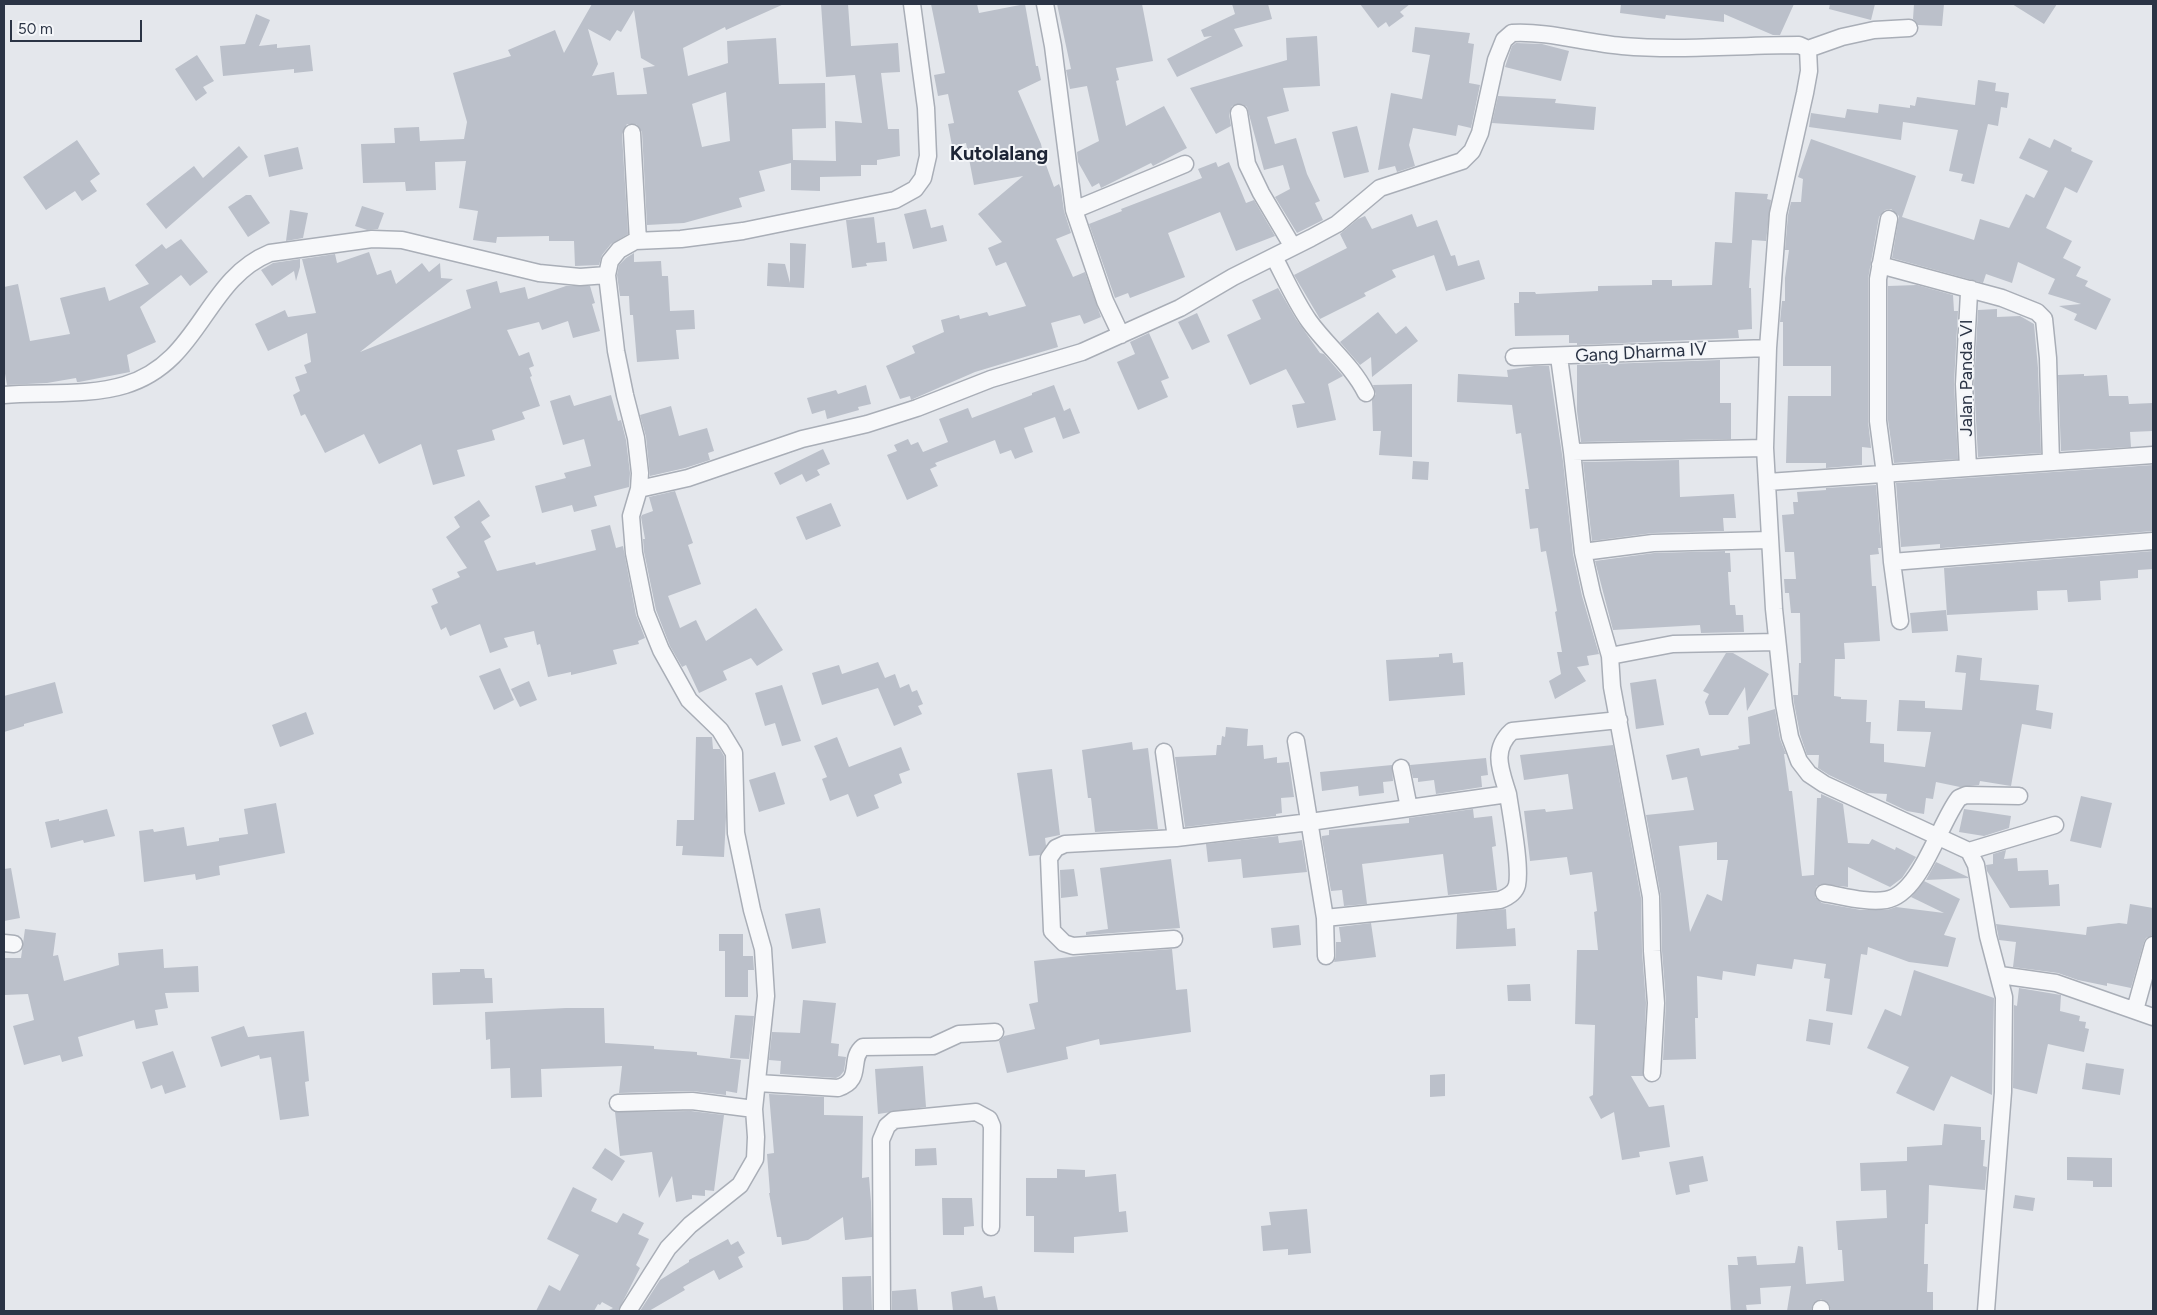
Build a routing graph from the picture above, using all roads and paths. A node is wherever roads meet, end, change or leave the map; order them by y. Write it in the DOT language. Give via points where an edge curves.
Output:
graph roads {
  1 [pos="912,4"];
  2 [pos="1045,4"];
  3 [pos="1909,28"];
  4 [pos="1808,49"];
  5 [pos="1239,113"];
  6 [pos="632,133"];
  7 [pos="1185,164"];
  8 [pos="1074,210"];
  9 [pos="1889,219"];
  10 [pos="638,241"];
  11 [pos="1293,247"];
  12 [pos="1274,257"];
  13 [pos="1880,265"];
  14 [pos="607,275"];
  15 [pos="1972,289"];
  16 [pos="1121,335"];
  17 [pos="1768,348"];
  18 [pos="1514,357"];
  19 [pos="1558,357"];
  20 [pos="1366,392"];
  21 [pos="4,394"];
  22 [pos="1765,448"];
  23 [pos="1572,452"];
  24 [pos="2153,455"];
  25 [pos="2051,462"];
  26 [pos="1968,468"];
  27 [pos="1885,474"];
  28 [pos="1768,482"];
  29 [pos="639,489"];
  30 [pos="1770,540"];
  31 [pos="2153,541"];
  32 [pos="1583,552"];
  33 [pos="1892,562"];
  34 [pos="1900,621"];
  35 [pos="1777,642"];
  36 [pos="1610,656"];
  37 [pos="1618,720"];
  38 [pos="1296,741"];
  39 [pos="1164,752"];
  40 [pos="1401,768"];
  41 [pos="1508,794"];
  42 [pos="2019,796"];
  43 [pos="1409,808"];
  44 [pos="1310,822"];
  45 [pos="2055,825"];
  46 [pos="1938,837"];
  47 [pos="1176,838"];
  48 [pos="1969,851"];
  49 [pos="1824,893"];
  50 [pos="1325,918"];
  51 [pos="1174,939"];
  52 [pos="2153,945"];
  53 [pos="1326,956"];
  54 [pos="2000,975"];
  55 [pos="2135,1010"];
  56 [pos="2153,1017"];
  57 [pos="995,1032"];
  58 [pos="1652,1073"];
  59 [pos="758,1083"];
  60 [pos="618,1103"];
  61 [pos="754,1109"];
  62 [pos="991,1227"];
  63 [pos="628,1311"];
  64 [pos="882,1311"];
  65 [pos="1986,1311"];
  1 -- 10 [label="street" via="928,132 928,156 923,178 914,189 896,200 743,231"];
  2 -- 8 [label="street"];
  3 -- 4 [label="street" via="1874,30"];
  4 -- 11 [label="street" via="1799,45 1620,46 1512,33 1504,40 1496,60 1480,133 1472,151 1462,161 1380,188 1336,224"];
  4 -- 17 [label="street" via="1809,71 1778,214"];
  5 -- 11 [label="street" via="1247,164 1260,193"];
  6 -- 10 [label="street"];
  7 -- 8 [label="street"];
  8 -- 16 [label="street" via="1105,301"];
  9 -- 13 [label="street"];
  10 -- 14 [label="street" via="619,250 610,261"];
  11 -- 12 [label="street"];
  12 -- 16 [label="street" via="1180,308"];
  12 -- 20 [label="street" via="1309,321 1358,377"];
  13 -- 15 [label="street"];
  13 -- 27 [label="street" via="1878,421"];
  14 -- 21 [label="street" via="580,277 539,273 402,240 372,239 270,253 239,271 187,343 149,374 126,385 103,390"];
  14 -- 29 [label="street" via="616,351 636,438"];
  15 -- 25 [label="street" via="2026,306 2044,319"];
  15 -- 26 [label="street, Jalan Panda VI" via="1969,293 1964,384"];
  16 -- 29 [label="street" via="1082,352 991,379 867,424 802,439 688,478"];
  17 -- 19 [label="street, Gang Dharma IV"];
  17 -- 22 [label="street"];
  18 -- 19 [label="street, Gang Dharma IV"];
  19 -- 23 [label="street"];
  22 -- 23 [label="street"];
  22 -- 28 [label="street"];
  23 -- 32 [label="street"];
  24 -- 25 [label="street"];
  25 -- 26 [label="street"];
  26 -- 27 [label="street"];
  27 -- 28 [label="street"];
  27 -- 33 [label="street"];
  28 -- 30 [label="street"];
  29 -- 59 [label="street" via="631,516 634,553 646,613 661,650 689,700 720,730 734,753 736,833 763,949 766,996"];
  30 -- 32 [label="street" via="1653,543"];
  30 -- 35 [label="street"];
  31 -- 33 [label="street"];
  32 -- 36 [label="street"];
  33 -- 34 [label="street"];
  35 -- 36 [label="street" via="1673,644"];
  35 -- 46 [label="street" via="1790,738 1799,761 1824,784"];
  36 -- 37 [label="street"];
  37 -- 41 [label="street" via="1512,731 1498,753"];
  37 -- 58 [label="street" via="1651,897 1656,1003"];
  38 -- 44 [label="street"];
  39 -- 47 [label="street"];
  40 -- 43 [label="street"];
  41 -- 43 [label="street"];
  41 -- 50 [label="street" via="1518,868 1517,884 1509,896 1500,900"];
  42 -- 46 [label="street" via="1966,795 1959,798"];
  43 -- 44 [label="street"];
  44 -- 47 [label="street"];
  44 -- 50 [label="street"];
  45 -- 48 [label="street"];
  46 -- 48 [label="street"];
  46 -- 49 [label="street" via="1907,887 1887,900"];
  47 -- 51 [label="street" via="1065,844 1056,848 1050,858 1052,930 1064,943 1073,946"];
  48 -- 54 [label="street" via="1976,866 1988,936"];
  50 -- 53 [label="street"];
  52 -- 55 [label="street"];
  54 -- 55 [label="street" via="2056,983"];
  54 -- 65 [label="street" via="2004,997 2003,1092"];
  55 -- 56 [label="street"];
  57 -- 59 [label="street" via="959,1034 933,1046 863,1047 859,1051 853,1078 838,1088"];
  59 -- 61 [label="street"];
  60 -- 61 [label="street" via="692,1100"];
  61 -- 63 [label="street" via="755,1159 740,1185 690,1225 668,1248"];
  62 -- 64 [label="street" via="990,1119 976,1112 894,1120 887,1126 881,1140"];
}
